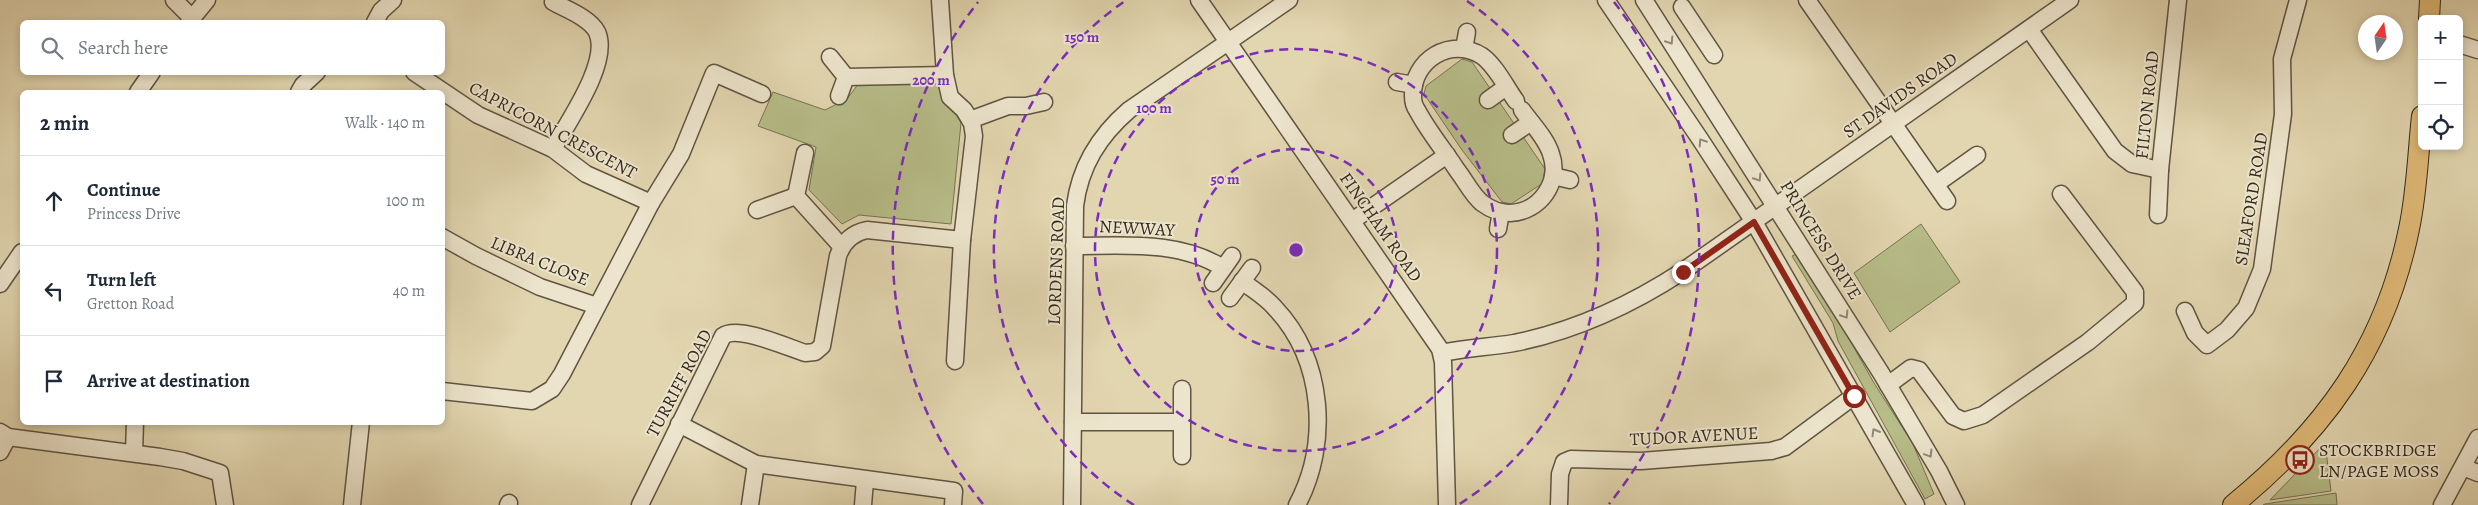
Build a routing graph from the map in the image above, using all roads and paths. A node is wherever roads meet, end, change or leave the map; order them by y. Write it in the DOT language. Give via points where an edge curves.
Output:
graph roads {
  1 [pos="174,0"];
  2 [pos="207,0"];
  3 [pos="393,0"];
  4 [pos="940,0"];
  5 [pos="1198,0"];
  6 [pos="1288,0"];
  7 [pos="1606,0"];
  8 [pos="1644,0"];
  9 [pos="1807,0"];
  10 [pos="2070,0"];
  11 [pos="2178,0"];
  12 [pos="2298,0"];
  13 [pos="2430,0"];
  14 [pos="553,2"];
  15 [pos="1684,2"];
  16 [pos="2430,15"];
  17 [pos="191,20"];
  18 [pos="376,20"];
  19 [pos="2029,29"];
  20 [pos="1467,32"];
  21 [pos="1228,42"];
  22 [pos="2463,45"];
  23 [pos="1464,49"];
  24 [pos="2478,50"];
  25 [pos="1714,55"];
  26 [pos="830,56"];
  27 [pos="944,74"];
  28 [pos="150,75"];
  29 [pos="314,75"];
  30 [pos="418,75"];
  31 [pos="846,77"];
  32 [pos="1398,82"];
  33 [pos="1414,85"];
  34 [pos="139,90"];
  35 [pos="300,90"];
  36 [pos="441,90"];
  37 [pos="445,93"];
  38 [pos="762,94"];
  39 [pos="840,96"];
  40 [pos="1488,100"];
  41 [pos="1044,102"];
  42 [pos="1519,105"];
  43 [pos="970,120"];
  44 [pos="1894,124"];
  45 [pos="1512,135"];
  46 [pos="552,149"];
  47 [pos="2419,150"];
  48 [pos="804,153"];
  49 [pos="1977,155"];
  50 [pos="1448,156"];
  51 [pos="2160,170"];
  52 [pos="1553,176"];
  53 [pos="1570,180"];
  54 [pos="1936,184"];
  55 [pos="2061,194"];
  56 [pos="796,196"];
  57 [pos="1947,201"];
  58 [pos="651,203"];
  59 [pos="1776,206"];
  60 [pos="757,210"];
  61 [pos="1501,212"];
  62 [pos="2158,215"];
  63 [pos="1352,222"];
  64 [pos="1754,222"];
  65 [pos="1498,229"];
  66 [pos="445,239"];
  67 [pos="962,240"];
  68 [pos="841,246"];
  69 [pos="1074,246"];
  70 [pos="20,255"];
  71 [pos="1252,268"];
  72 [pos="1242,281"];
  73 [pos="1213,283"];
  74 [pos="0,284"];
  75 [pos="1230,298"];
  76 [pos="597,306"];
  77 [pos="2185,311"];
  78 [pos="1442,354"];
  79 [pos="955,361"];
  80 [pos="1888,386"];
  81 [pos="1182,388"];
  82 [pos="445,391"];
  83 [pos="1854,396"];
  84 [pos="1073,422"];
  85 [pos="1182,422"];
  86 [pos="679,424"];
  87 [pos="136,425"];
  88 [pos="361,425"];
  89 [pos="4,435"];
  90 [pos="2478,438"];
  91 [pos="0,452"];
  92 [pos="134,453"];
  93 [pos="1182,456"];
  94 [pos="756,464"];
  95 [pos="2470,470"];
  96 [pos="865,481"];
  97 [pos="225,505"];
  98 [pos="352,505"];
  99 [pos="640,505"];
  100 [pos="750,505"];
  101 [pos="863,505"];
  102 [pos="953,505"];
  103 [pos="1072,505"];
  104 [pos="1297,505"];
  105 [pos="1447,505"];
  106 [pos="1560,505"];
  107 [pos="1916,505"];
  108 [pos="1956,505"];
  109 [pos="2233,505"];
  110 [pos="2442,505"];
  1 -- 17 [label="street"];
  2 -- 17 [label="street"];
  3 -- 18 [label="street"];
  4 -- 27 [label="street"];
  5 -- 21 [label="street, FINCHAM ROAD"];
  6 -- 21 [label="street, LORDENS ROAD"];
  64 -- 7 [label="street, one-way"];
  8 -- 59 [label="street, PRINCESS DRIVE, one-way"];
  9 -- 44 [label="street"];
  10 -- 19 [label="street, ST DAVIDS ROAD"];
  11 -- 51 [label="street, FILTON ROAD"];
  12 -- 77 [label="street, SLEAFORD ROAD" via="2282,59 2282,124 2266,253 2256,288 2246,308 2227,330 2206,345 2195,333"];
  13 -- 16 [label="main road"];
  14 -- 46 [label="street" via="590,24 597,32 600,50 581,98"];
  15 -- 25 [label="street"];
  19 -- 44 [label="street, ST DAVIDS ROAD"];
  19 -- 51 [label="street" via="2115,151 2132,164"];
  20 -- 23 [label="street"];
  21 -- 63 [label="street, FINCHAM ROAD"];
  21 -- 69 [label="street, LORDENS ROAD" via="1128,110 1106,131 1092,152 1078,185"];
  22 -- 24 [label="street"];
  23 -- 33 [label="street" via="1445,50 1433,56 1423,65"];
  23 -- 42 [label="street" via="1488,61"];
  26 -- 31 [label="street"];
  27 -- 31 [label="street"];
  27 -- 43 [label="street" via="950,97"];
  28 -- 34 [label="street"];
  29 -- 35 [label="street"];
  30 -- 36 [label="street, CAPRICORN CRESCENT"];
  31 -- 39 [label="street"];
  32 -- 33 [label="street"];
  33 -- 50 [label="street" via="1413,98 1418,112"];
  37 -- 46 [label="street, CAPRICORN CRESCENT" via="478,115"];
  38 -- 58 [label="street" via="714,73 681,154"];
  40 -- 42 [label="street"];
  41 -- 43 [label="street" via="1027,113 1008,106"];
  42 -- 45 [label="street"];
  42 -- 52 [label="street" via="1550,150"];
  43 -- 67 [label="street" via="974,136"];
  44 -- 54 [label="street"];
  44 -- 59 [label="street, ST DAVIDS ROAD"];
  46 -- 58 [label="street, CAPRICORN CRESCENT" via="586,174"];
  47 -- 109 [label="main road" via="2410,227 2378,328 2346,387 2312,431 2275,471"];
  48 -- 56 [label="street"];
  49 -- 54 [label="street"];
  50 -- 61 [label="street" via="1477,198"];
  50 -- 63 [label="street"];
  51 -- 62 [label="street, FILTON ROAD"];
  52 -- 53 [label="street"];
  52 -- 61 [label="street" via="1547,193 1537,204 1524,211"];
  54 -- 57 [label="street"];
  55 -- 80 [label="street" via="2135,292 2135,303 2088,342 1983,415 1964,421 1953,416 1919,370 1911,368"];
  56 -- 60 [label="street"];
  56 -- 68 [label="street"];
  58 -- 76 [label="street"];
  59 -- 64 [label="street, ST DAVIDS ROAD"];
  59 -- 80 [label="street, PRINCESS DRIVE, one-way"];
  61 -- 65 [label="street"];
  63 -- 78 [label="street, FINCHAM ROAD"];
  64 -- 78 [label="street, ST DAVIDS ROAD" via="1662,285 1578,325 1516,342"];
  64 -- 83 [label="street"];
  66 -- 76 [label="street, LIBRA CLOSE" via="540,287"];
  67 -- 68 [label="street" via="867,230 856,232"];
  67 -- 79 [label="street"];
  68 -- 86 [label="street, TURRIFF ROAD" via="822,346 815,352 805,353 745,333 729,332 723,336"];
  69 -- 73 [label="street, NEWWAY" via="1168,248 1228,262"];
  69 -- 84 [label="street, LORDENS ROAD"];
  70 -- 74 [label="street"];
  71 -- 72 [label="street"];
  72 -- 75 [label="street"];
  72 -- 104 [label="street" via="1274,306 1285,320 1302,348 1312,379 1318,412 1316,444 1309,475"];
  76 -- 82 [label="street" via="552,389 532,402"];
  78 -- 105 [label="street"];
  80 -- 108 [label="street, PRINCESS DRIVE, one-way"];
  81 -- 85 [label="street"];
  83 -- 106 [label="street, TUDOR AVENUE" via="1785,447 1771,451 1642,461 1571,458 1564,462 1560,474"];
  107 -- 83 [label="street, one-way"];
  84 -- 85 [label="street"];
  84 -- 103 [label="street, LORDENS ROAD"];
  85 -- 93 [label="street"];
  86 -- 94 [label="street"];
  86 -- 99 [label="street, TURRIFF ROAD"];
  87 -- 92 [label="street"];
  88 -- 98 [label="street"];
  89 -- 91 [label="street"];
  89 -- 92 [label="street"];
  90 -- 95 [label="street"];
  92 -- 97 [label="street" via="184,461 220,473"];
  94 -- 96 [label="street"];
  94 -- 100 [label="street"];
  95 -- 110 [label="street"];
  96 -- 101 [label="street"];
  96 -- 102 [label="street" via="954,491"];
}
